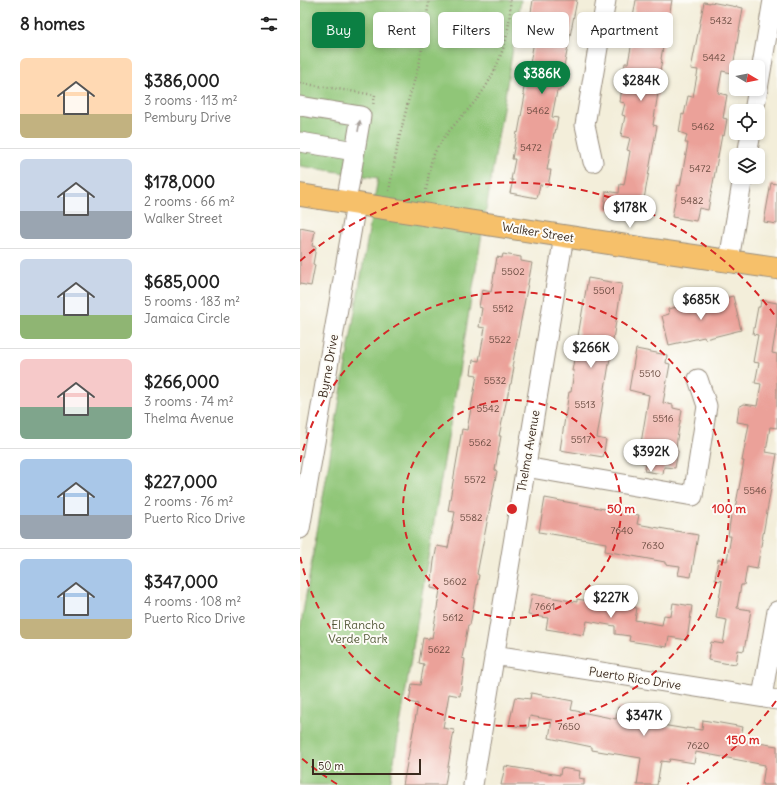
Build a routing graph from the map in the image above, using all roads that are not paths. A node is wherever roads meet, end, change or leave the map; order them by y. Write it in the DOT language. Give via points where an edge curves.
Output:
graph roads {
  1 [pos="606,0"];
  2 [pos="773,0"];
  3 [pos="763,60"];
  4 [pos="300,106"];
  5 [pos="300,142"];
  6 [pos="355,151"];
  7 [pos="593,162"];
  8 [pos="742,184"];
  9 [pos="300,195"];
  10 [pos="351,203"];
  11 [pos="564,236"];
  12 [pos="729,260"];
  13 [pos="777,268"];
  14 [pos="698,379"];
  15 [pos="525,467"];
  16 [pos="300,529"];
  17 [pos="777,611"];
  18 [pos="494,656"];
  19 [pos="769,698"];
  20 [pos="473,785"];
  1 -- 7 [label="street" via="585,125"];
  2 -- 3 [label="street"];
  6 -- 4 [label="street, Byrne Drive, one-way" via="361,116"];
  5 -- 6 [label="street"];
  6 -- 10 [label="street, Byrne Drive"];
  8 -- 12 [label="street"];
  9 -- 10 [label="main road, Walker Street"];
  10 -- 11 [label="main road, Walker Street"];
  10 -- 16 [label="street, Byrne Drive"];
  11 -- 12 [label="main road, Walker Street"];
  11 -- 15 [label="street, Thelma Avenue"];
  12 -- 13 [label="main road, Walker Street"];
  14 -- 15 [label="street" via="708,406 694,496"];
  15 -- 18 [label="street, Thelma Avenue"];
  17 -- 19 [label="street"];
  18 -- 19 [label="street, Puerto Rico Drive"];
  18 -- 20 [label="street, Thelma Avenue"];
}
